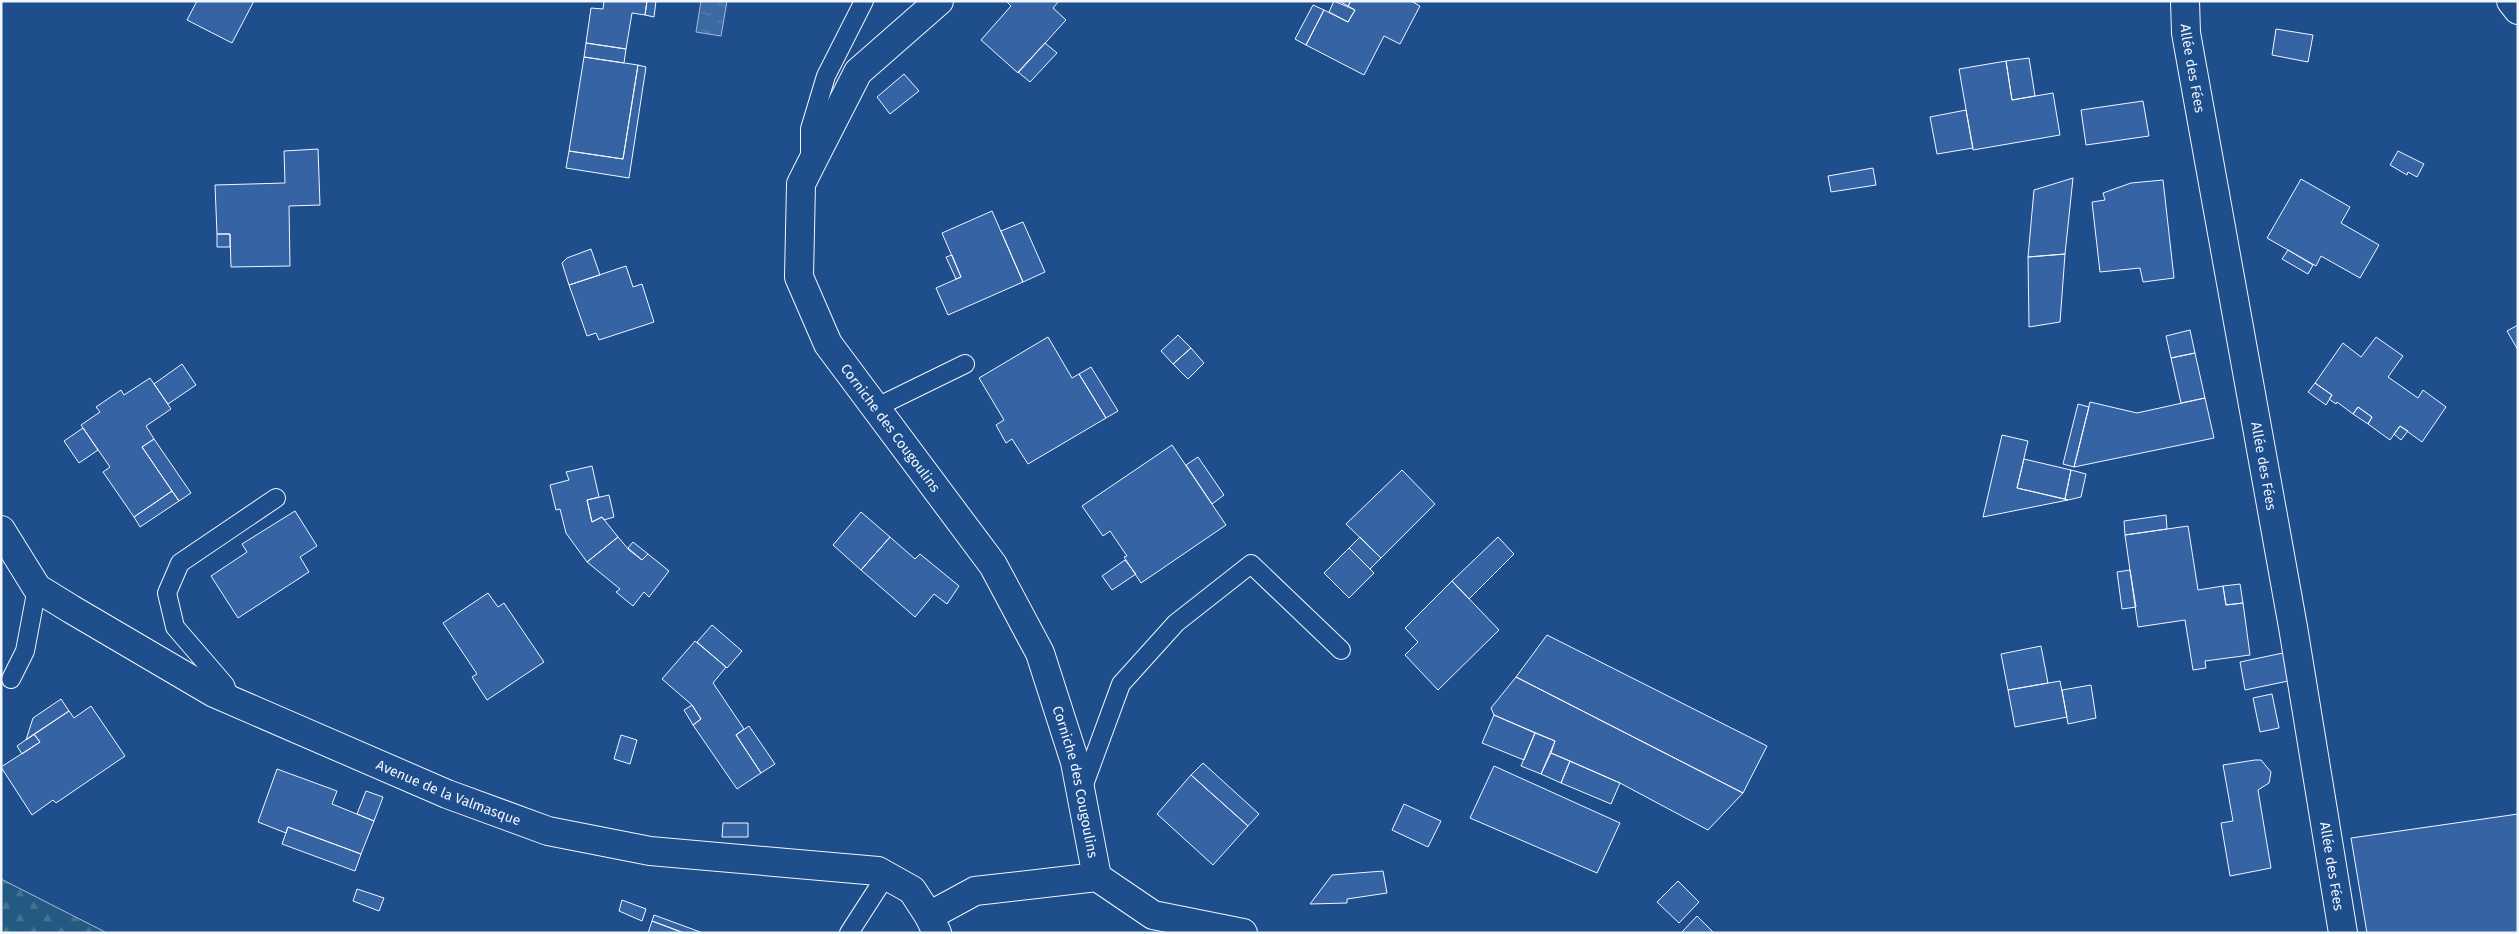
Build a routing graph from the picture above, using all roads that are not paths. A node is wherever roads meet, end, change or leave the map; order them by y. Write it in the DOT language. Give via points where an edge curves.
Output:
graph roads {
  1 [pos="864,1"];
  2 [pos="939,1"];
  3 [pos="2185,1"];
  4 [pos="2511,1"];
  5 [pos="2518,10"];
  6 [pos="810,166"];
  7 [pos="965,364"];
  8 [pos="876,408"];
  9 [pos="276,498"];
  10 [pos="1,530"];
  11 [pos="37,588"];
  12 [pos="1341,650"];
  13 [pos="11,679"];
  14 [pos="231,700"];
  15 [pos="1081,792"];
  16 [pos="887,874"];
  17 [pos="1097,877"];
  18 [pos="933,924"];
  19 [pos="848,933"];
  20 [pos="1243,933"];
  21 [pos="2343,933"];
  1 -- 6 [label="lane" via="826,76 810,129"];
  2 -- 6 [label="main road, Corniche des Cougoulins" via="858,72"];
  3 -- 21 [label="main road, Allée des Fées" via="2186,33 2293,627"];
  4 -- 5 [label="main road"];
  6 -- 8 [label="main road, Corniche des Cougoulins" via="801,184 799,277 828,344"];
  7 -- 8 [label="lane"];
  8 -- 15 [label="main road, Corniche des Cougoulins" via="993,565 1036,644 1075,762"];
  9 -- 14 [label="lane" via="180,563 167,593 175,627 225,685"];
  10 -- 11 [label="main road, Avenue de la Valmasque"];
  11 -- 13 [label="lane" via="25,651"];
  11 -- 14 [label="main road, Avenue de la Valmasque"];
  12 -- 15 [label="lane" via="1251,564 1176,623 1121,684"];
  14 -- 16 [label="main road, Avenue de la Valmasque" via="447,794 548,831 650,851"];
  15 -- 17 [label="main road, Corniche des Cougoulins"];
  16 -- 18 [label="main road, Avenue de la Valmasque" via="912,890"];
  16 -- 19 [label="lane"];
  17 -- 18 [label="main road, Corniche des Cougoulins" via="976,891"];
  17 -- 20 [label="main road" via="1153,915"];
}
